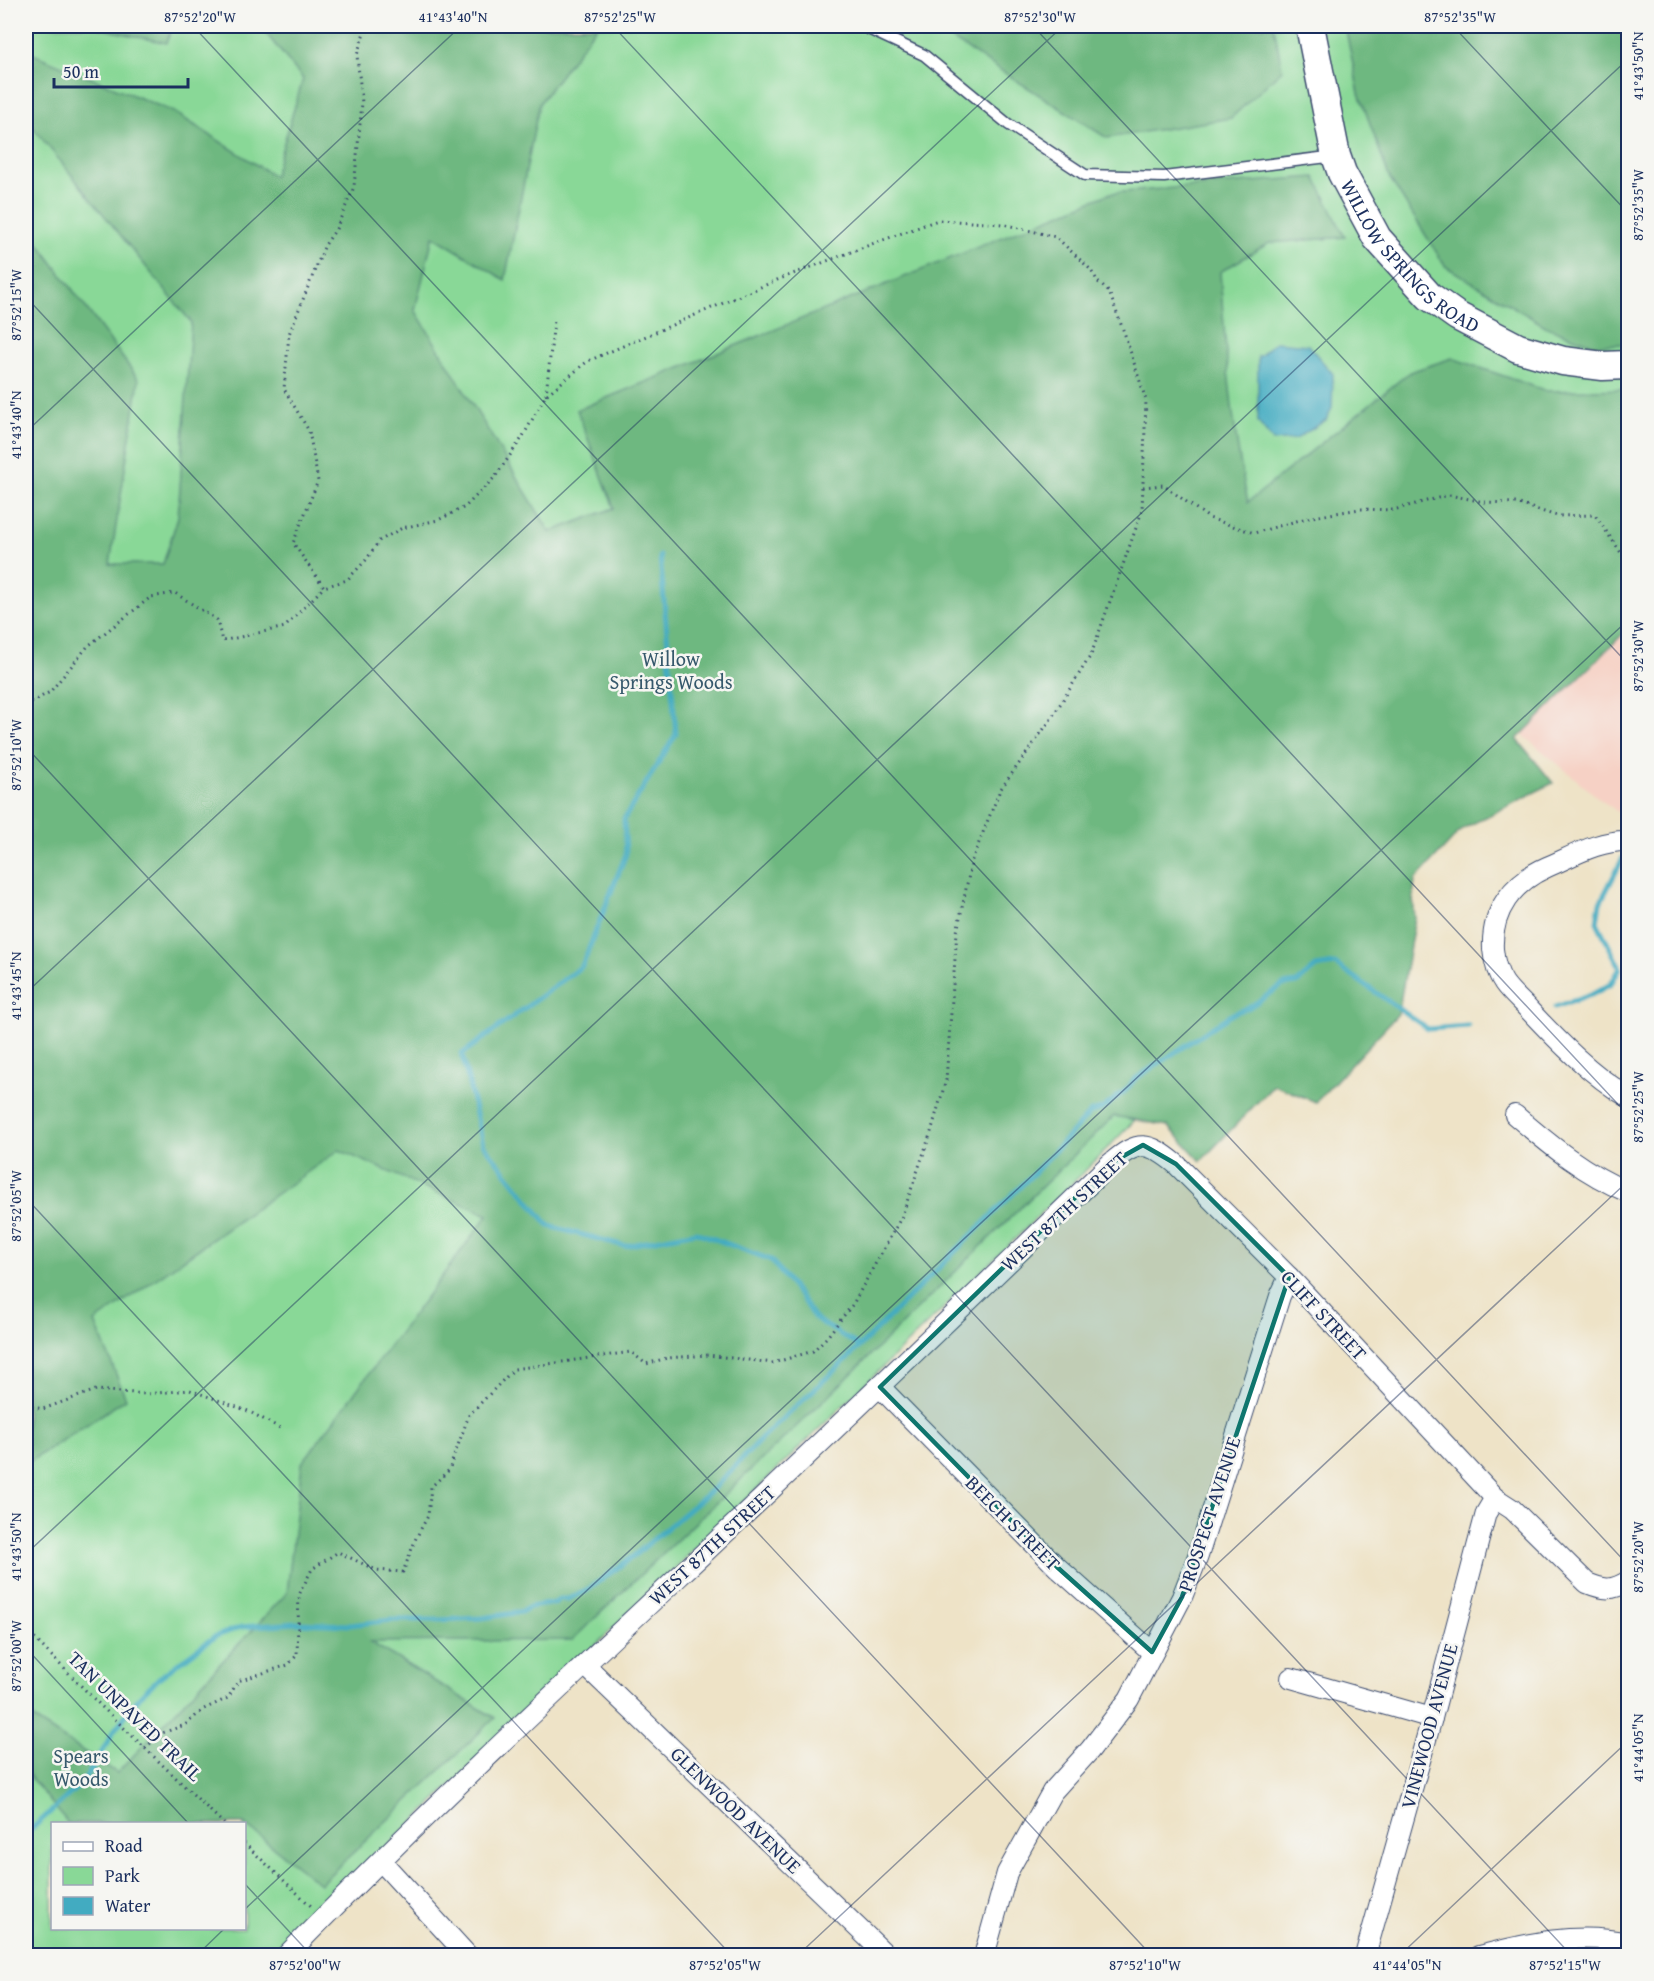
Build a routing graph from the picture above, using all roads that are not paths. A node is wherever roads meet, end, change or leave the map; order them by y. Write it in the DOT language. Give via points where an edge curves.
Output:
graph roads {
  1 [pos="862,26"];
  2 [pos="1310,26"];
  3 [pos="1336,156"];
  4 [pos="1629,365"];
  5 [pos="1629,841"];
  6 [pos="1629,1097"];
  7 [pos="1515,1115"];
  8 [pos="1143,1145"];
  9 [pos="1629,1192"];
  10 [pos="1289,1277"];
  11 [pos="879,1387"];
  12 [pos="1495,1498"];
  13 [pos="1629,1581"];
  14 [pos="1152,1652"];
  15 [pos="585,1665"];
  16 [pos="1291,1678"];
  17 [pos="1432,1718"];
  18 [pos="381,1861"];
  19 [pos="1629,1943"];
  20 [pos="286,1956"];
  21 [pos="468,1956"];
  22 [pos="887,1956"];
  23 [pos="984,1956"];
  24 [pos="1365,1956"];
  25 [pos="1479,1956"];
  1 -- 3 [label="lane" via="924,55 1008,123 1085,175 1164,177"];
  2 -- 3 [label="street, WILLOW SPRINGS ROAD"];
  3 -- 4 [label="street, WILLOW SPRINGS ROAD" via="1377,238 1430,296 1457,316 1518,348 1563,361"];
  5 -- 6 [label="street" via="1601,844 1528,877 1503,902 1492,936 1495,964 1503,983 1545,1028"];
  7 -- 9 [label="street" via="1586,1172"];
  8 -- 10 [label="street, CLIFF STREET" via="1176,1164"];
  8 -- 11 [label="street, WEST 87TH STREET" via="1134,1146 1110,1163"];
  10 -- 12 [label="street, CLIFF STREET"];
  10 -- 14 [label="street, PROSPECT AVENUE" via="1198,1556 1182,1597"];
  11 -- 14 [label="street, BEECH STREET" via="1057,1567"];
  11 -- 15 [label="street, WEST 87TH STREET"];
  12 -- 13 [label="street, CLIFF STREET" via="1512,1509 1587,1583 1602,1589 1618,1588"];
  12 -- 17 [label="street, VINEWOOD AVENUE" via="1486,1513"];
  14 -- 23 [label="street, PROSPECT AVENUE" via="1128,1699 1052,1792 1007,1873"];
  15 -- 18 [label="street, WEST 87TH STREET"];
  15 -- 22 [label="street, GLENWOOD AVENUE"];
  16 -- 17 [label="street"];
  17 -- 24 [label="street, VINEWOOD AVENUE"];
  18 -- 20 [label="street, WEST 87TH STREET"];
  18 -- 21 [label="street"];
  19 -- 25 [label="street" via="1605,1938 1565,1939"];
}
